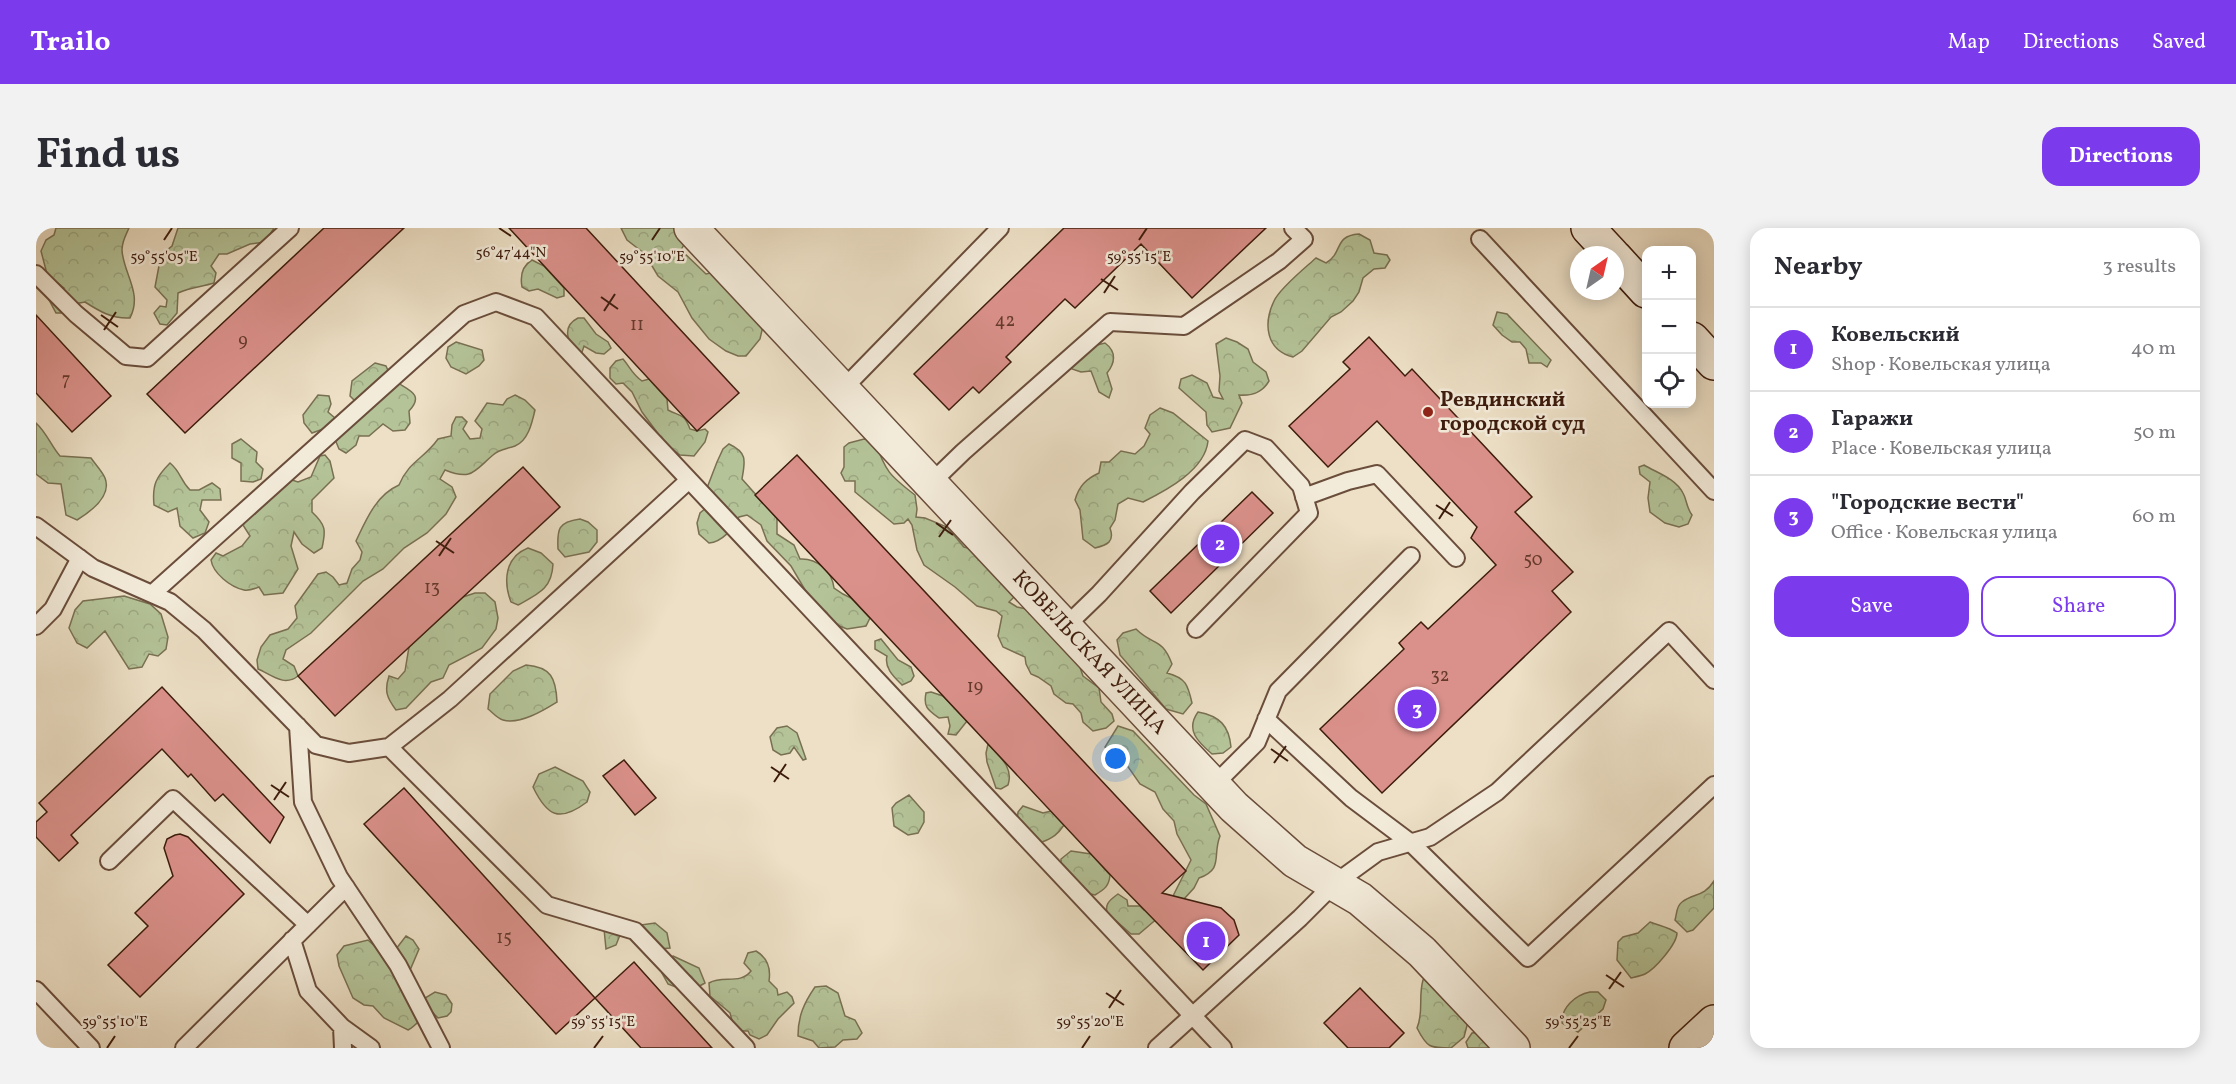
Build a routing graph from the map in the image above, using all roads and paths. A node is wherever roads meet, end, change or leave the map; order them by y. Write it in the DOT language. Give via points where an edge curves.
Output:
graph roads {
  1 [pos="290,228"];
  2 [pos="691,228"];
  3 [pos="1000,228"];
  4 [pos="1293,228"];
  5 [pos="1480,239"];
  6 [pos="1603,241"];
  7 [pos="36,274"];
  8 [pos="1642,285"];
  9 [pos="1696,343"];
  10 [pos="1714,363"];
  11 [pos="842,390"];
  12 [pos="689,480"];
  13 [pos="930,484"];
  14 [pos="1714,491"];
  15 [pos="1304,497"];
  16 [pos="36,526"];
  17 [pos="1411,556"];
  18 [pos="80,558"];
  19 [pos="1456,558"];
  20 [pos="152,594"];
  21 [pos="36,626"];
  22 [pos="1065,627"];
  23 [pos="1196,629"];
  24 [pos="1714,680"];
  25 [pos="1266,719"];
  26 [pos="298,726"];
  27 [pos="390,747"];
  28 [pos="1214,785"];
  29 [pos="1714,785"];
  30 [pos="1411,843"];
  31 [pos="110,861"];
  32 [pos="1334,884"];
  33 [pos="346,887"];
  34 [pos="308,925"];
  35 [pos="292,940"];
  36 [pos="36,990"];
  37 [pos="1192,1016"];
  38 [pos="1714,1022"];
  39 [pos="342,1028"];
  40 [pos="91,1048"];
  41 [pos="184,1048"];
  42 [pos="343,1048"];
  43 [pos="371,1048"];
  44 [pos="441,1048"];
  45 [pos="746,1048"];
  46 [pos="1157,1048"];
  47 [pos="1223,1048"];
  48 [pos="1513,1048"];
  49 [pos="1686,1048"];
  1 -- 7 [label="lane" via="147,358 126,356 76,315"];
  2 -- 11 [label="street, КОВЕЛЬСКАЯ УЛИЦА"];
  3 -- 11 [label="lane"];
  4 -- 13 [label="lane" via="1304,239 1279,261 1184,326 1110,322"];
  5 -- 14 [label="lane"];
  6 -- 8 [label="street"];
  9 -- 10 [label="street"];
  11 -- 13 [label="street, КОВЕЛЬСКАЯ УЛИЦА"];
  12 -- 20 [label="lane" via="536,317 496,302 464,314"];
  12 -- 27 [label="lane" via="450,699"];
  12 -- 37 [label="lane"];
  13 -- 22 [label="street, КОВЕЛЬСКАЯ УЛИЦА"];
  15 -- 19 [label="lane" via="1377,474"];
  15 -- 22 [label="lane" via="1301,486 1266,448 1245,440"];
  15 -- 23 [label="lane" via="1310,513"];
  16 -- 18 [label="lane"];
  17 -- 25 [label="lane" via="1278,691"];
  18 -- 20 [label="lane" via="93,568"];
  18 -- 21 [label="lane" via="54,609"];
  20 -- 26 [label="lane" via="170,602 204,630"];
  22 -- 28 [label="street, КОВЕЛЬСКАЯ УЛИЦА"];
  24 -- 30 [label="lane" via="1669,631 1497,792 1430,837"];
  25 -- 28 [label="lane" via="1257,742"];
  25 -- 30 [label="lane" via="1351,798"];
  26 -- 27 [label="lane" via="316,745 350,753"];
  26 -- 33 [label="lane" via="303,802"];
  27 -- 45 [label="lane" via="547,905 635,931"];
  28 -- 32 [label="street, КОВЕЛЬСКАЯ УЛИЦА" via="1295,861"];
  29 -- 30 [label="lane" via="1528,958"];
  30 -- 32 [label="lane" via="1378,852"];
  31 -- 34 [label="lane" via="173,799"];
  32 -- 37 [label="lane"];
  32 -- 48 [label="street, КОВЕЛЬСКАЯ УЛИЦА" via="1360,899 1422,952"];
  33 -- 34 [label="lane"];
  33 -- 44 [label="lane" via="398,965"];
  34 -- 35 [label="lane"];
  35 -- 39 [label="lane" via="308,991"];
  35 -- 41 [label="lane"];
  36 -- 40 [label="lane"];
  37 -- 46 [label="lane"];
  37 -- 47 [label="lane"];
  38 -- 49 [label="street"];
  39 -- 42 [label="lane"];
  39 -- 43 [label="lane"];
}
